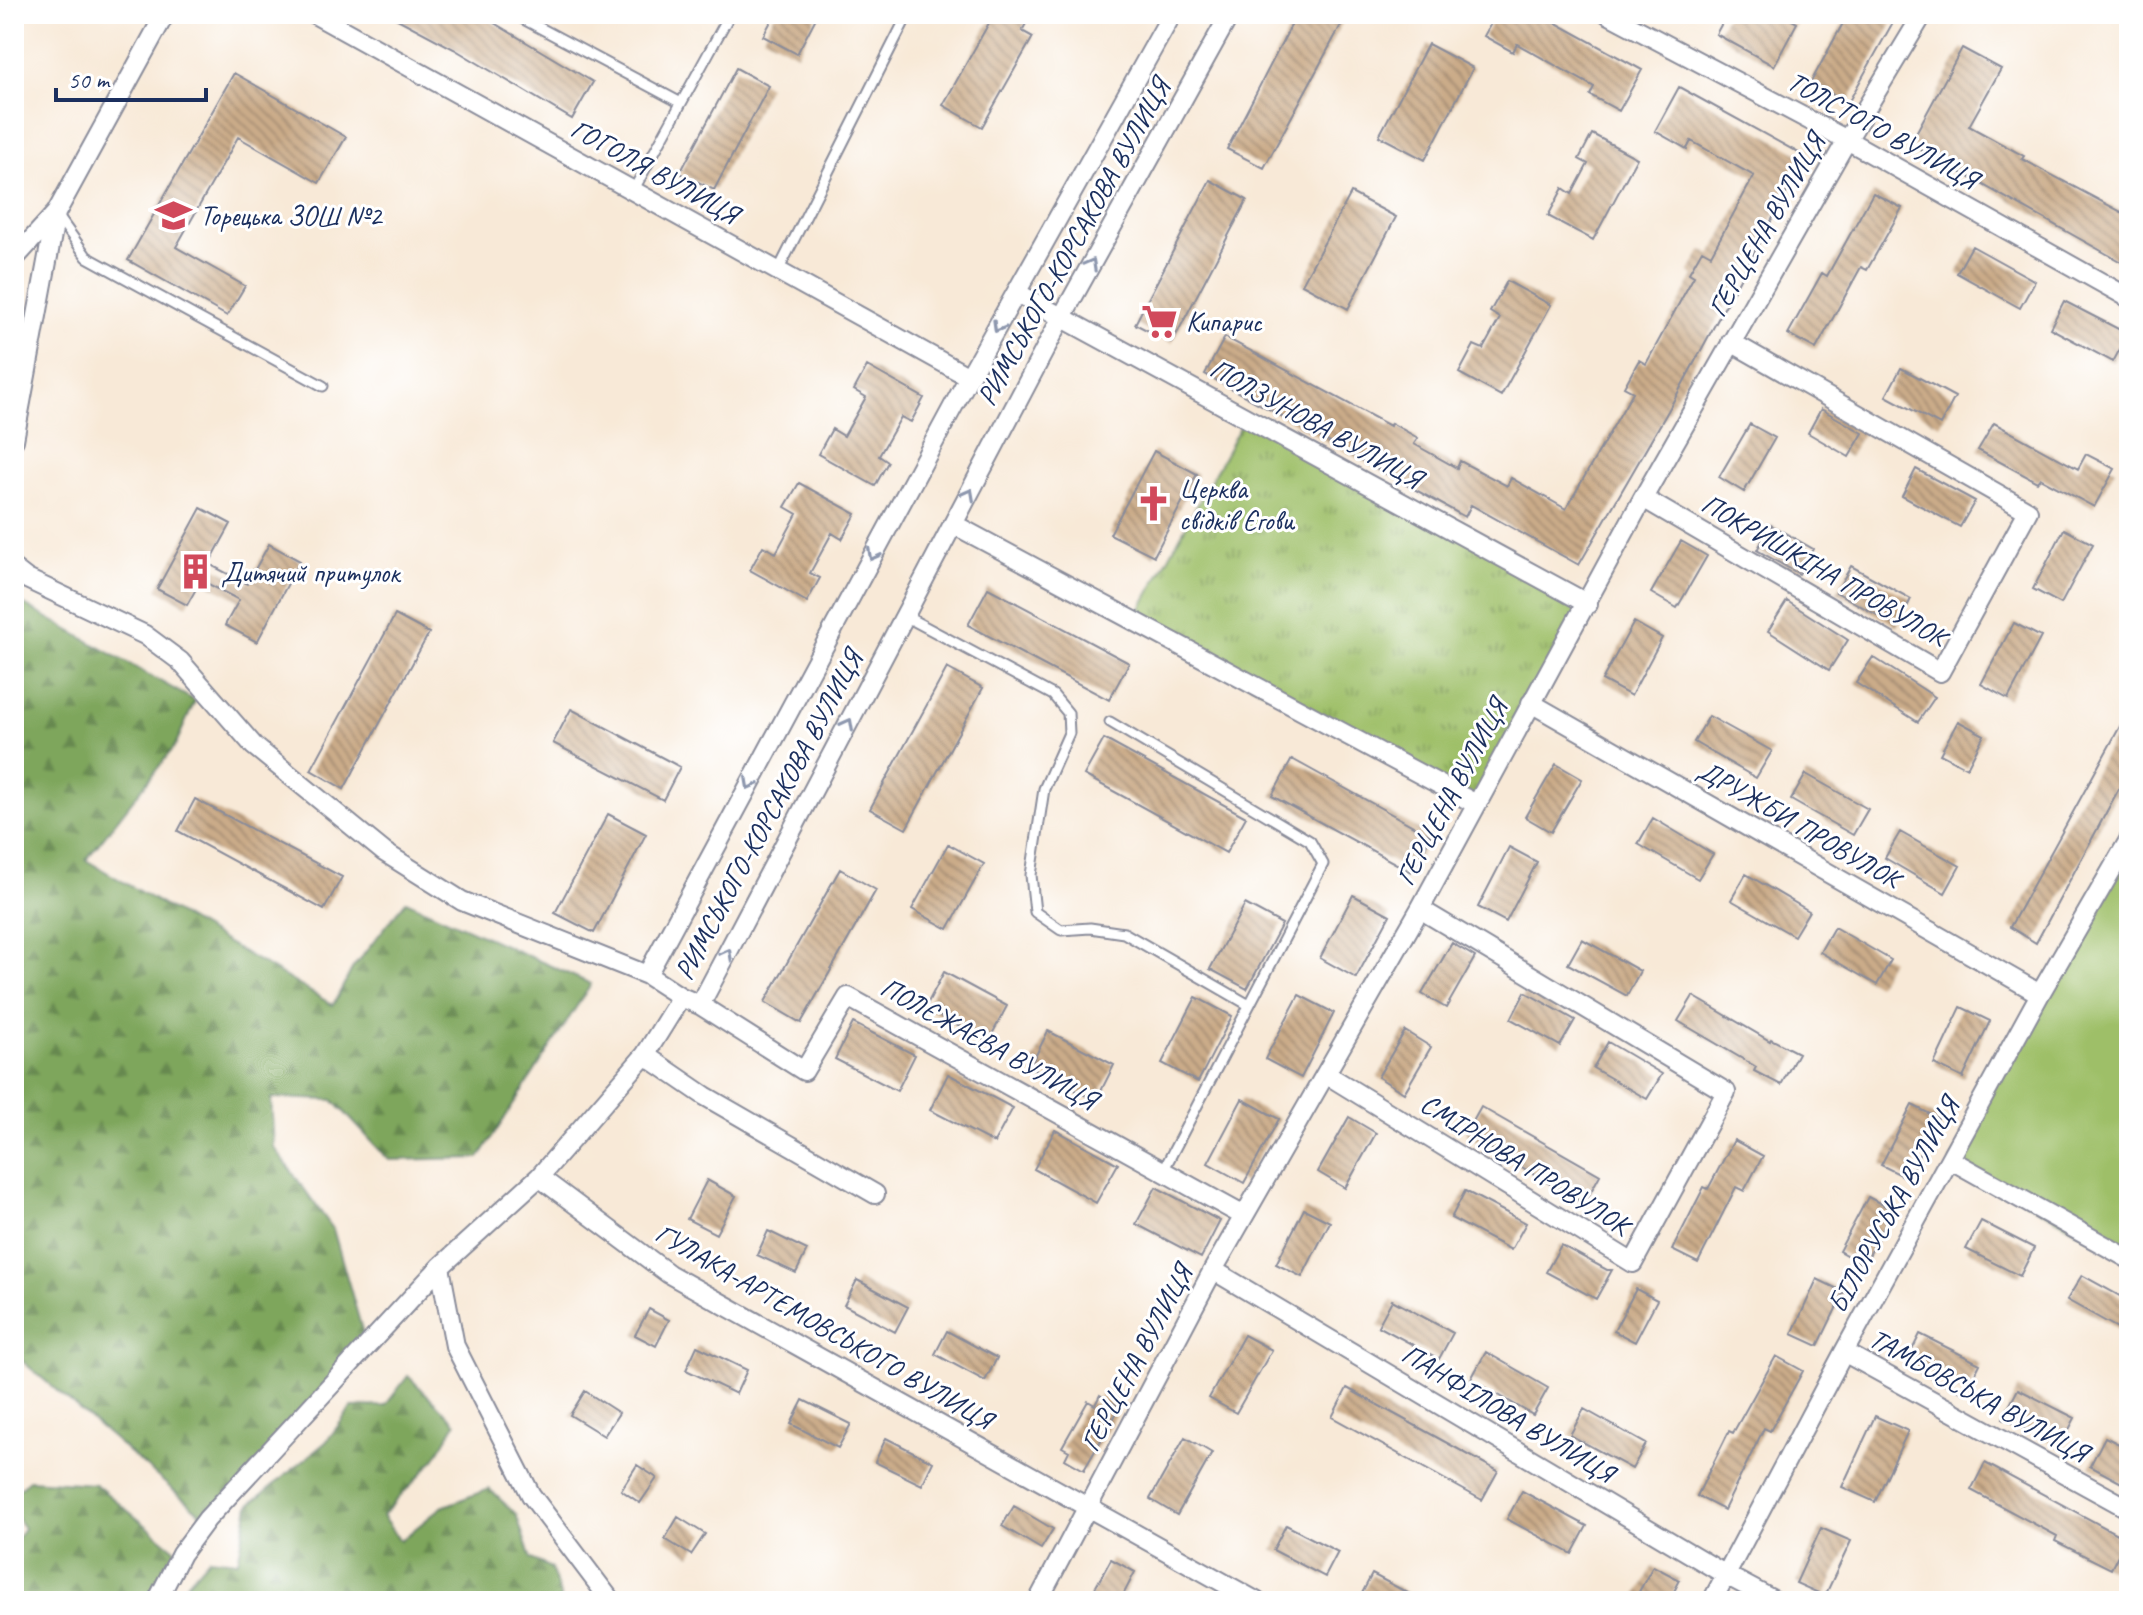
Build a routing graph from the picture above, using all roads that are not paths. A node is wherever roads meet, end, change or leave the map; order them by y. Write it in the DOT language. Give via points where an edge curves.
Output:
graph roads {
  1 [pos="165,14"];
  2 [pos="314,14"];
  3 [pos="514,14"];
  4 [pos="730,14"];
  5 [pos="908,14"];
  6 [pos="1172,14"];
  7 [pos="1230,14"];
  8 [pos="1608,14"];
  9 [pos="1923,14"];
  10 [pos="681,103"];
  11 [pos="1847,140"];
  12 [pos="633,191"];
  13 [pos="56,213"];
  14 [pos="14,259"];
  15 [pos="778,271"];
  16 [pos="1017,293"];
  17 [pos="2129,298"];
  18 [pos="1063,315"];
  19 [pos="1731,342"];
  20 [pos="969,377"];
  21 [pos="323,386"];
  22 [pos="14,440"];
  23 [pos="1643,498"];
  24 [pos="953,524"];
  25 [pos="14,569"];
  26 [pos="1588,604"];
  27 [pos="905,616"];
  28 [pos="1531,703"];
  29 [pos="1110,722"];
  30 [pos="1476,804"];
  31 [pos="2129,840"];
  32 [pos="1420,909"];
  33 [pos="647,975"];
  34 [pos="2040,994"];
  35 [pos="681,997"];
  36 [pos="700,1005"];
  37 [pos="1249,1005"];
  38 [pos="645,1055"];
  39 [pos="1326,1074"];
  40 [pos="1951,1160"];
  41 [pos="1163,1171"];
  42 [pos="539,1177"];
  43 [pos="875,1194"];
  44 [pos="1244,1216"];
  45 [pos="2129,1259"];
  46 [pos="440,1267"];
  47 [pos="1213,1270"];
  48 [pos="1844,1352"];
  49 [pos="2129,1509"];
  50 [pos="1088,1510"];
  51 [pos="1726,1575"];
  52 [pos="157,1601"];
  53 [pos="611,1601"];
  54 [pos="1038,1601"];
  55 [pos="1256,1601"];
  56 [pos="1712,1601"];
  57 [pos="1775,1601"];
  1 -- 13 [label="street"];
  2 -- 12 [label="street, ГОГОЛЯ ВУЛИЦЯ"];
  3 -- 10 [label="lane"];
  4 -- 10 [label="lane"];
  5 -- 15 [label="lane"];
  6 -- 16 [label="street, РИМСЬКОГО-КОРСАКОВА ВУЛИЦЯ"];
  18 -- 7 [label="street, РИМСЬКОГО-КОРСАКОВА ВУЛИЦЯ, one-way"];
  8 -- 11 [label="street, ТОЛСТОГО ВУЛИЦЯ"];
  9 -- 11 [label="street, ГЕРЦЕНА ВУЛИЦЯ"];
  10 -- 12 [label="lane"];
  11 -- 17 [label="street, ТОЛСТОГО ВУЛИЦЯ"];
  11 -- 19 [label="street, ГЕРЦЕНА ВУЛИЦЯ"];
  12 -- 15 [label="street, ГОГОЛЯ ВУЛИЦЯ"];
  13 -- 14 [label="street"];
  13 -- 21 [label="lane" via="87,257"];
  13 -- 22 [label="street"];
  15 -- 20 [label="street, ГОГОЛЯ ВУЛИЦЯ"];
  16 -- 18 [label="street, ПОЛЗУНОВА ВУЛИЦЯ"];
  16 -- 20 [label="street, РИМСЬКОГО-КОРСАКОВА ВУЛИЦЯ, one-way"];
  24 -- 18 [label="street, РИМСЬКОГО-КОРСАКОВА ВУЛИЦЯ, one-way"];
  18 -- 26 [label="street, ПОЛЗУНОВА ВУЛИЦЯ"];
  19 -- 23 [label="street, ГЕРЦЕНА ВУЛИЦЯ"];
  19 -- 23 [label="street, ПОКРИШКІНА ПРОВУЛОК" via="2028,511 1940,672"];
  20 -- 33 [label="street, РИМСЬКОГО-КОРСАКОВА ВУЛИЦЯ, one-way"];
  23 -- 26 [label="street, ГЕРЦЕНА ВУЛИЦЯ"];
  24 -- 27 [label="street, РИМСЬКОГО-КОРСАКОВА ВУЛИЦЯ"];
  24 -- 30 [label="street"];
  25 -- 33 [label="street" via="145,635 180,661 254,746 384,852 462,901"];
  26 -- 28 [label="street, ГЕРЦЕНА ВУЛИЦЯ"];
  36 -- 27 [label="street, РИМСЬКОГО-КОРСАКОВА ВУЛИЦЯ, one-way"];
  27 -- 37 [label="lane" via="1053,695 1068,713 1069,733 1044,789 1031,875 1035,912 1061,930 1124,933"];
  28 -- 30 [label="street, ГЕРЦЕНА ВУЛИЦЯ"];
  28 -- 34 [label="street, ДРУЖБИ ПРОВУЛОК"];
  29 -- 37 [label="lane" via="1310,841 1323,864"];
  30 -- 32 [label="street, ГЕРЦЕНА ВУЛИЦЯ"];
  31 -- 34 [label="street, БІЛОРУСЬКА ВУЛИЦЯ"];
  32 -- 39 [label="street, ГЕРЦЕНА ВУЛИЦЯ"];
  32 -- 39 [label="street, СМІРНОВА ПРОВУЛОК" via="1726,1092 1633,1263"];
  33 -- 35 [label="street, РИМСЬКОГО-КОРСАКОВА ВУЛИЦЯ"];
  34 -- 40 [label="street, БІЛОРУСЬКА ВУЛИЦЯ"];
  35 -- 36 [label="street, РИМСЬКОГО-КОРСАКОВА ВУЛИЦЯ"];
  35 -- 38 [label="street"];
  36 -- 41 [label="street, ПОЛЄЖАЄВА ВУЛИЦЯ" via="804,1071 848,997"];
  37 -- 41 [label="lane"];
  38 -- 42 [label="street"];
  38 -- 43 [label="street" via="705,1096"];
  39 -- 44 [label="street, ГЕРЦЕНА ВУЛИЦЯ"];
  40 -- 45 [label="street"];
  40 -- 48 [label="street, БІЛОРУСЬКА ВУЛИЦЯ"];
  41 -- 44 [label="street, ПОЛЄЖАЄВА ВУЛИЦЯ"];
  42 -- 46 [label="street"];
  42 -- 50 [label="street, ГУЛАКА-АРТЕМОВСЬКОГО ВУЛИЦЯ" via="669,1274"];
  44 -- 47 [label="street, ГЕРЦЕНА ВУЛИЦЯ"];
  46 -- 52 [label="street" via="207,1519"];
  46 -- 53 [label="street" via="455,1346 517,1468 531,1495"];
  47 -- 50 [label="street, ГЕРЦЕНА ВУЛИЦЯ"];
  47 -- 51 [label="street, ПАНФІЛОВА ВУЛИЦЯ"];
  48 -- 49 [label="street, ТАМБОВСЬКА ВУЛИЦЯ"];
  48 -- 51 [label="street, БІЛОРУСЬКА ВУЛИЦЯ"];
  50 -- 54 [label="street, ГЕРЦЕНА ВУЛИЦЯ"];
  50 -- 55 [label="street, ГУЛАКА-АРТЕМОВСЬКОГО ВУЛИЦЯ"];
  51 -- 56 [label="street, БІЛОРУСЬКА ВУЛИЦЯ"];
  51 -- 57 [label="street, ПАНФІЛОВА ВУЛИЦЯ"];
}
